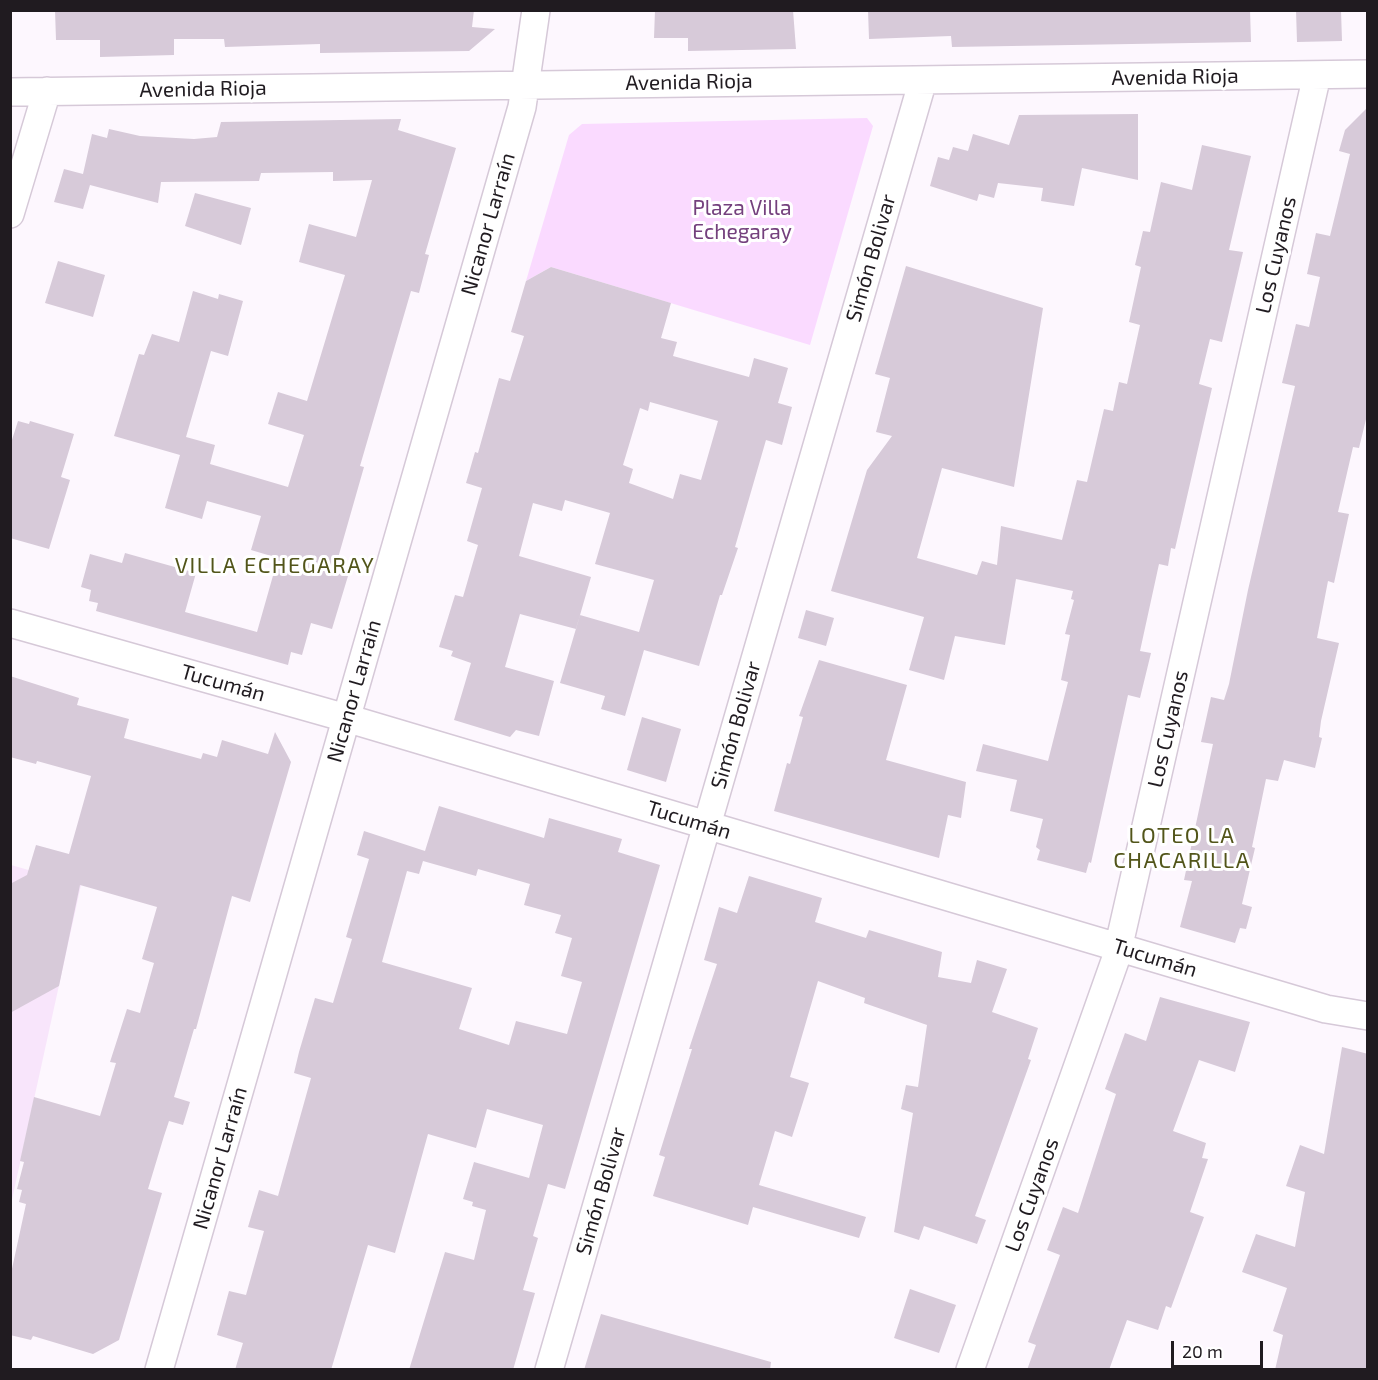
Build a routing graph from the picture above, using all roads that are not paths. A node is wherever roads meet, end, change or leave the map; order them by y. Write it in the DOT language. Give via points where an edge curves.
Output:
graph roads {
  1 [pos="536,10"];
  2 [pos="1368,74"];
  3 [pos="1317,75"];
  4 [pos="923,80"];
  5 [pos="526,84"];
  6 [pos="47,91"];
  7 [pos="10,92"];
  8 [pos="10,214"];
  9 [pos="10,623"];
  10 [pos="346,718"];
  11 [pos="707,826"];
  12 [pos="1119,948"];
  13 [pos="1368,1016"];
  14 [pos="159,1370"];
  15 [pos="549,1370"];
  16 [pos="970,1370"];
  1 -- 5 [label="street, Nicanor Larraín"];
  2 -- 3 [label="street, Avenida Rioja"];
  3 -- 4 [label="street, Avenida Rioja"];
  3 -- 12 [label="street, Los Cuyanos"];
  4 -- 5 [label="street, Avenida Rioja"];
  4 -- 11 [label="street, Simón Bolivar"];
  5 -- 6 [label="street, Avenida Rioja"];
  5 -- 10 [label="street, Nicanor Larraín"];
  6 -- 7 [label="street, Avenida Rioja"];
  6 -- 8 [label="street"];
  9 -- 10 [label="street, Tucumán"];
  10 -- 11 [label="street, Tucumán"];
  10 -- 14 [label="street, Nicanor Larraín"];
  11 -- 12 [label="street, Tucumán"];
  11 -- 15 [label="street, Simón Bolivar"];
  12 -- 13 [label="street, Tucumán" via="1326,1009"];
  12 -- 16 [label="street, Los Cuyanos"];
}
